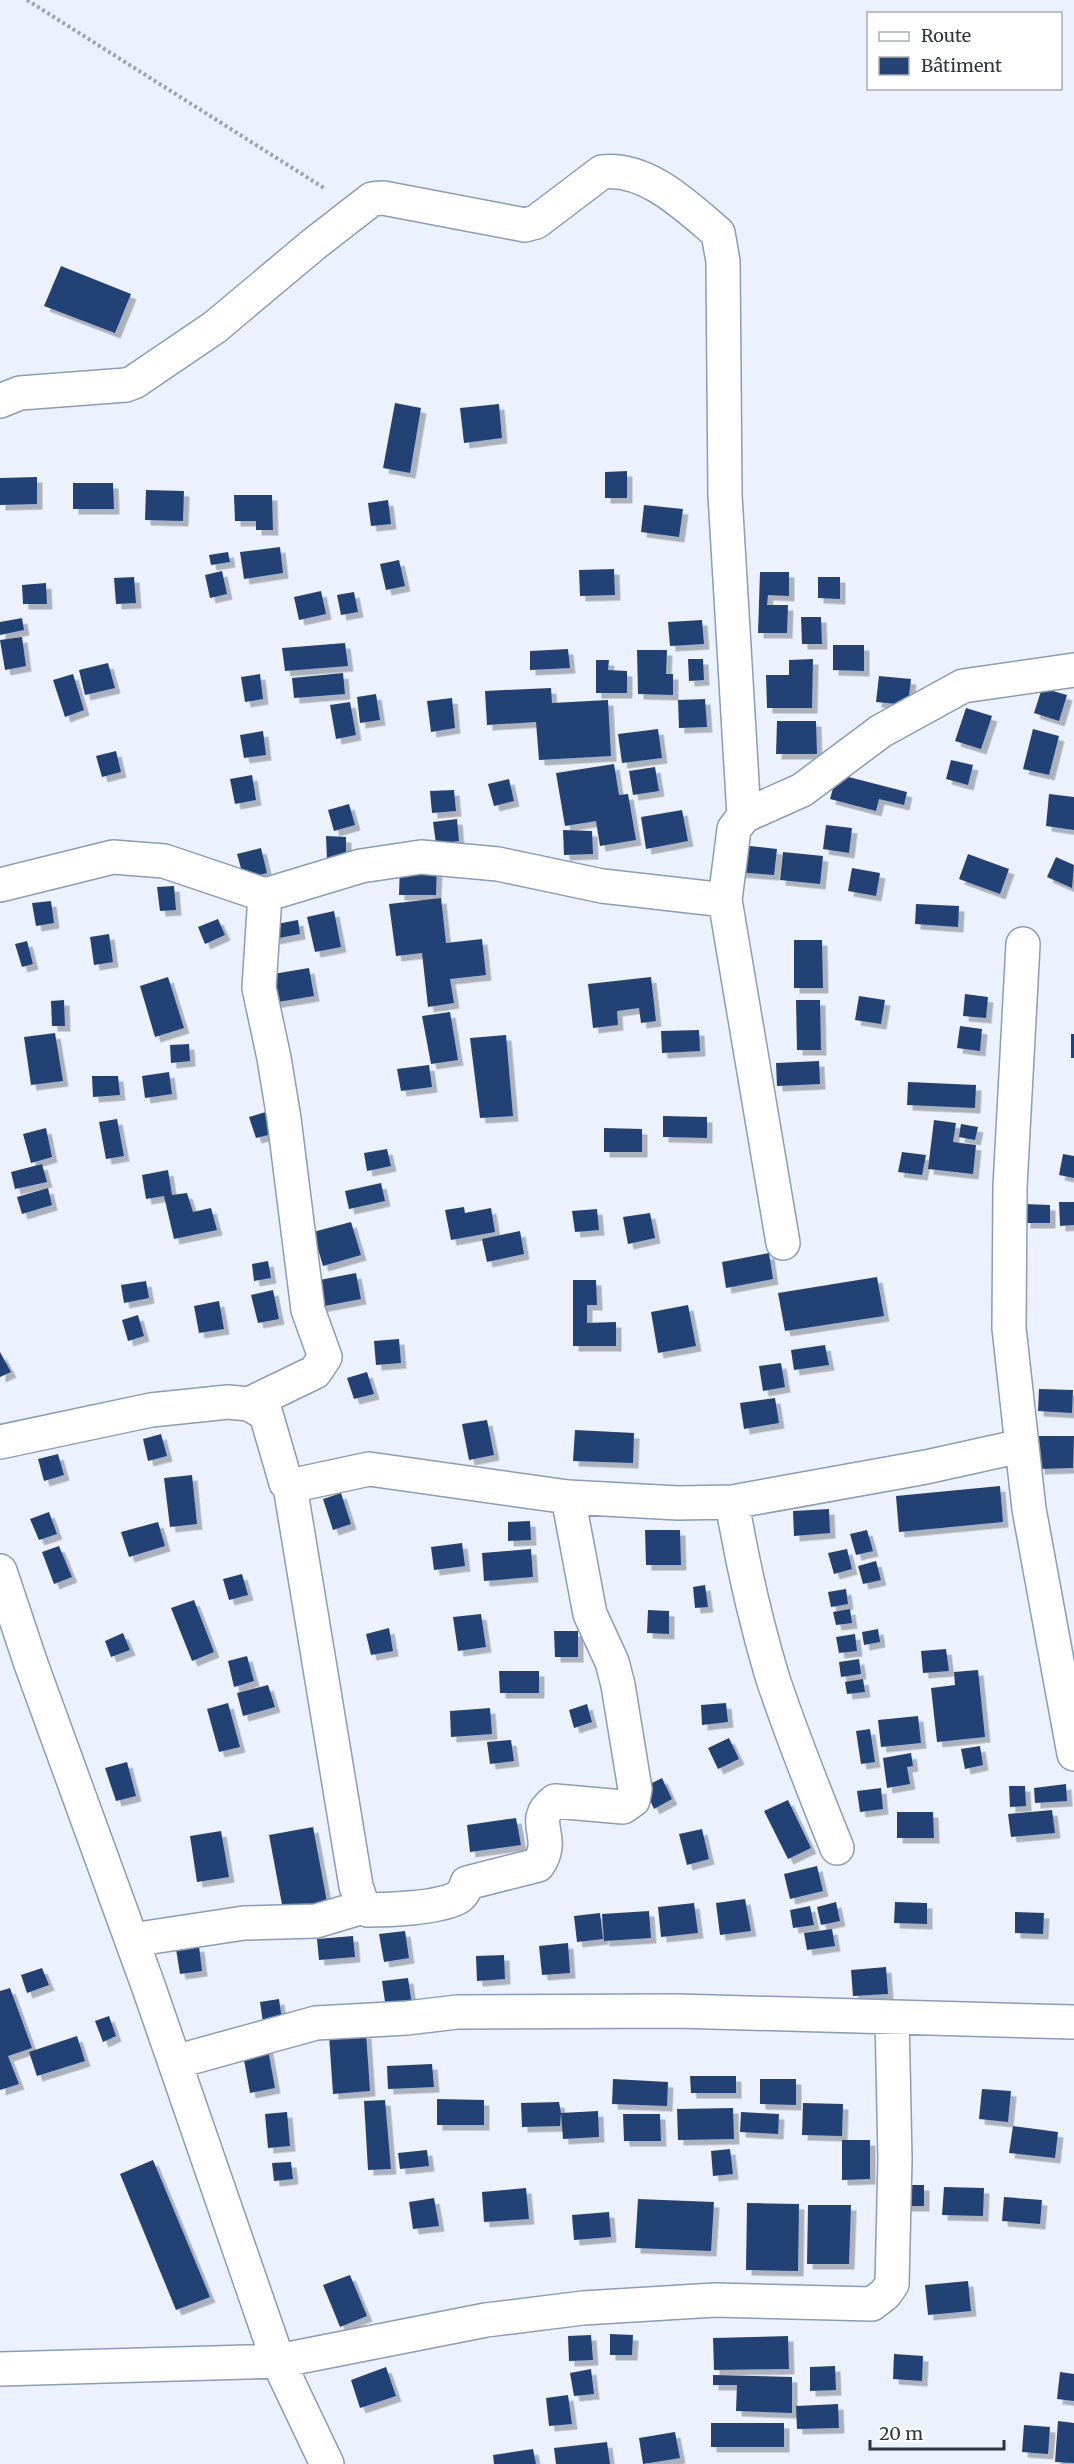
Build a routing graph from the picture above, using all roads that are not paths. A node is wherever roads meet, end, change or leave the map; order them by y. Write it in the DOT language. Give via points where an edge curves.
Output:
graph roads {
  1 [pos="0,401"];
  2 [pos="1074,670"];
  3 [pos="744,816"];
  4 [pos="0,885"];
  5 [pos="265,896"];
  6 [pos="725,900"];
  7 [pos="1023,944"];
  8 [pos="783,1243"];
  9 [pos="249,1404"];
  10 [pos="0,1442"];
  11 [pos="1021,1446"];
  12 [pos="290,1486"];
  13 [pos="568,1497"];
  14 [pos="732,1502"];
  15 [pos="0,1571"];
  16 [pos="1074,1754"];
  17 [pos="837,1848"];
  18 [pos="363,1907"];
  19 [pos="132,1940"];
  20 [pos="892,2017"];
  21 [pos="1074,2022"];
  22 [pos="175,2062"];
  23 [pos="278,2361"];
  24 [pos="0,2369"];
  25 [pos="327,2464"];
  1 -- 3 [label="street" via="20,393 134,382 215,327 372,199 525,225 536,222 602,172 636,177 667,191 717,233 723,261 724,495"];
  2 -- 3 [label="street" via="963,686 882,731 802,790"];
  3 -- 6 [label="street" via="734,829"];
  4 -- 5 [label="street" via="113,856 164,861"];
  5 -- 6 [label="street" via="361,866 421,857 498,864 602,886"];
  5 -- 9 [label="street" via="259,988 284,1119 308,1310 325,1357 315,1371"];
  6 -- 8 [label="street"];
  7 -- 11 [label="street" via="1010,1187 1009,1328"];
  9 -- 10 [label="street" via="228,1402 151,1410"];
  9 -- 12 [label="street" via="266,1414 285,1483"];
  11 -- 14 [label="street"];
  11 -- 16 [label="street" via="1053,1651"];
  12 -- 13 [label="street" via="369,1469"];
  12 -- 18 [label="street" via="356,1886"];
  13 -- 14 [label="street"];
  13 -- 18 [label="street" via="590,1614 612,1662 618,1686 635,1789 633,1800 623,1807 555,1801 545,1809 542,1820 547,1846 538,1865 467,1883 458,1898 446,1901 399,1910"];
  14 -- 17 [label="street" via="745,1576 772,1676"];
  15 -- 19 [label="street"];
  18 -- 19 [label="street" via="316,1921 244,1923"];
  19 -- 22 [label="street"];
  20 -- 21 [label="street"];
  20 -- 22 [label="street" via="677,2011 457,2012 316,2023"];
  20 -- 23 [label="street" via="892,2284 872,2304 715,2300 584,2308 486,2320"];
  22 -- 23 [label="street"];
  23 -- 24 [label="street"];
  23 -- 25 [label="street"];
}
